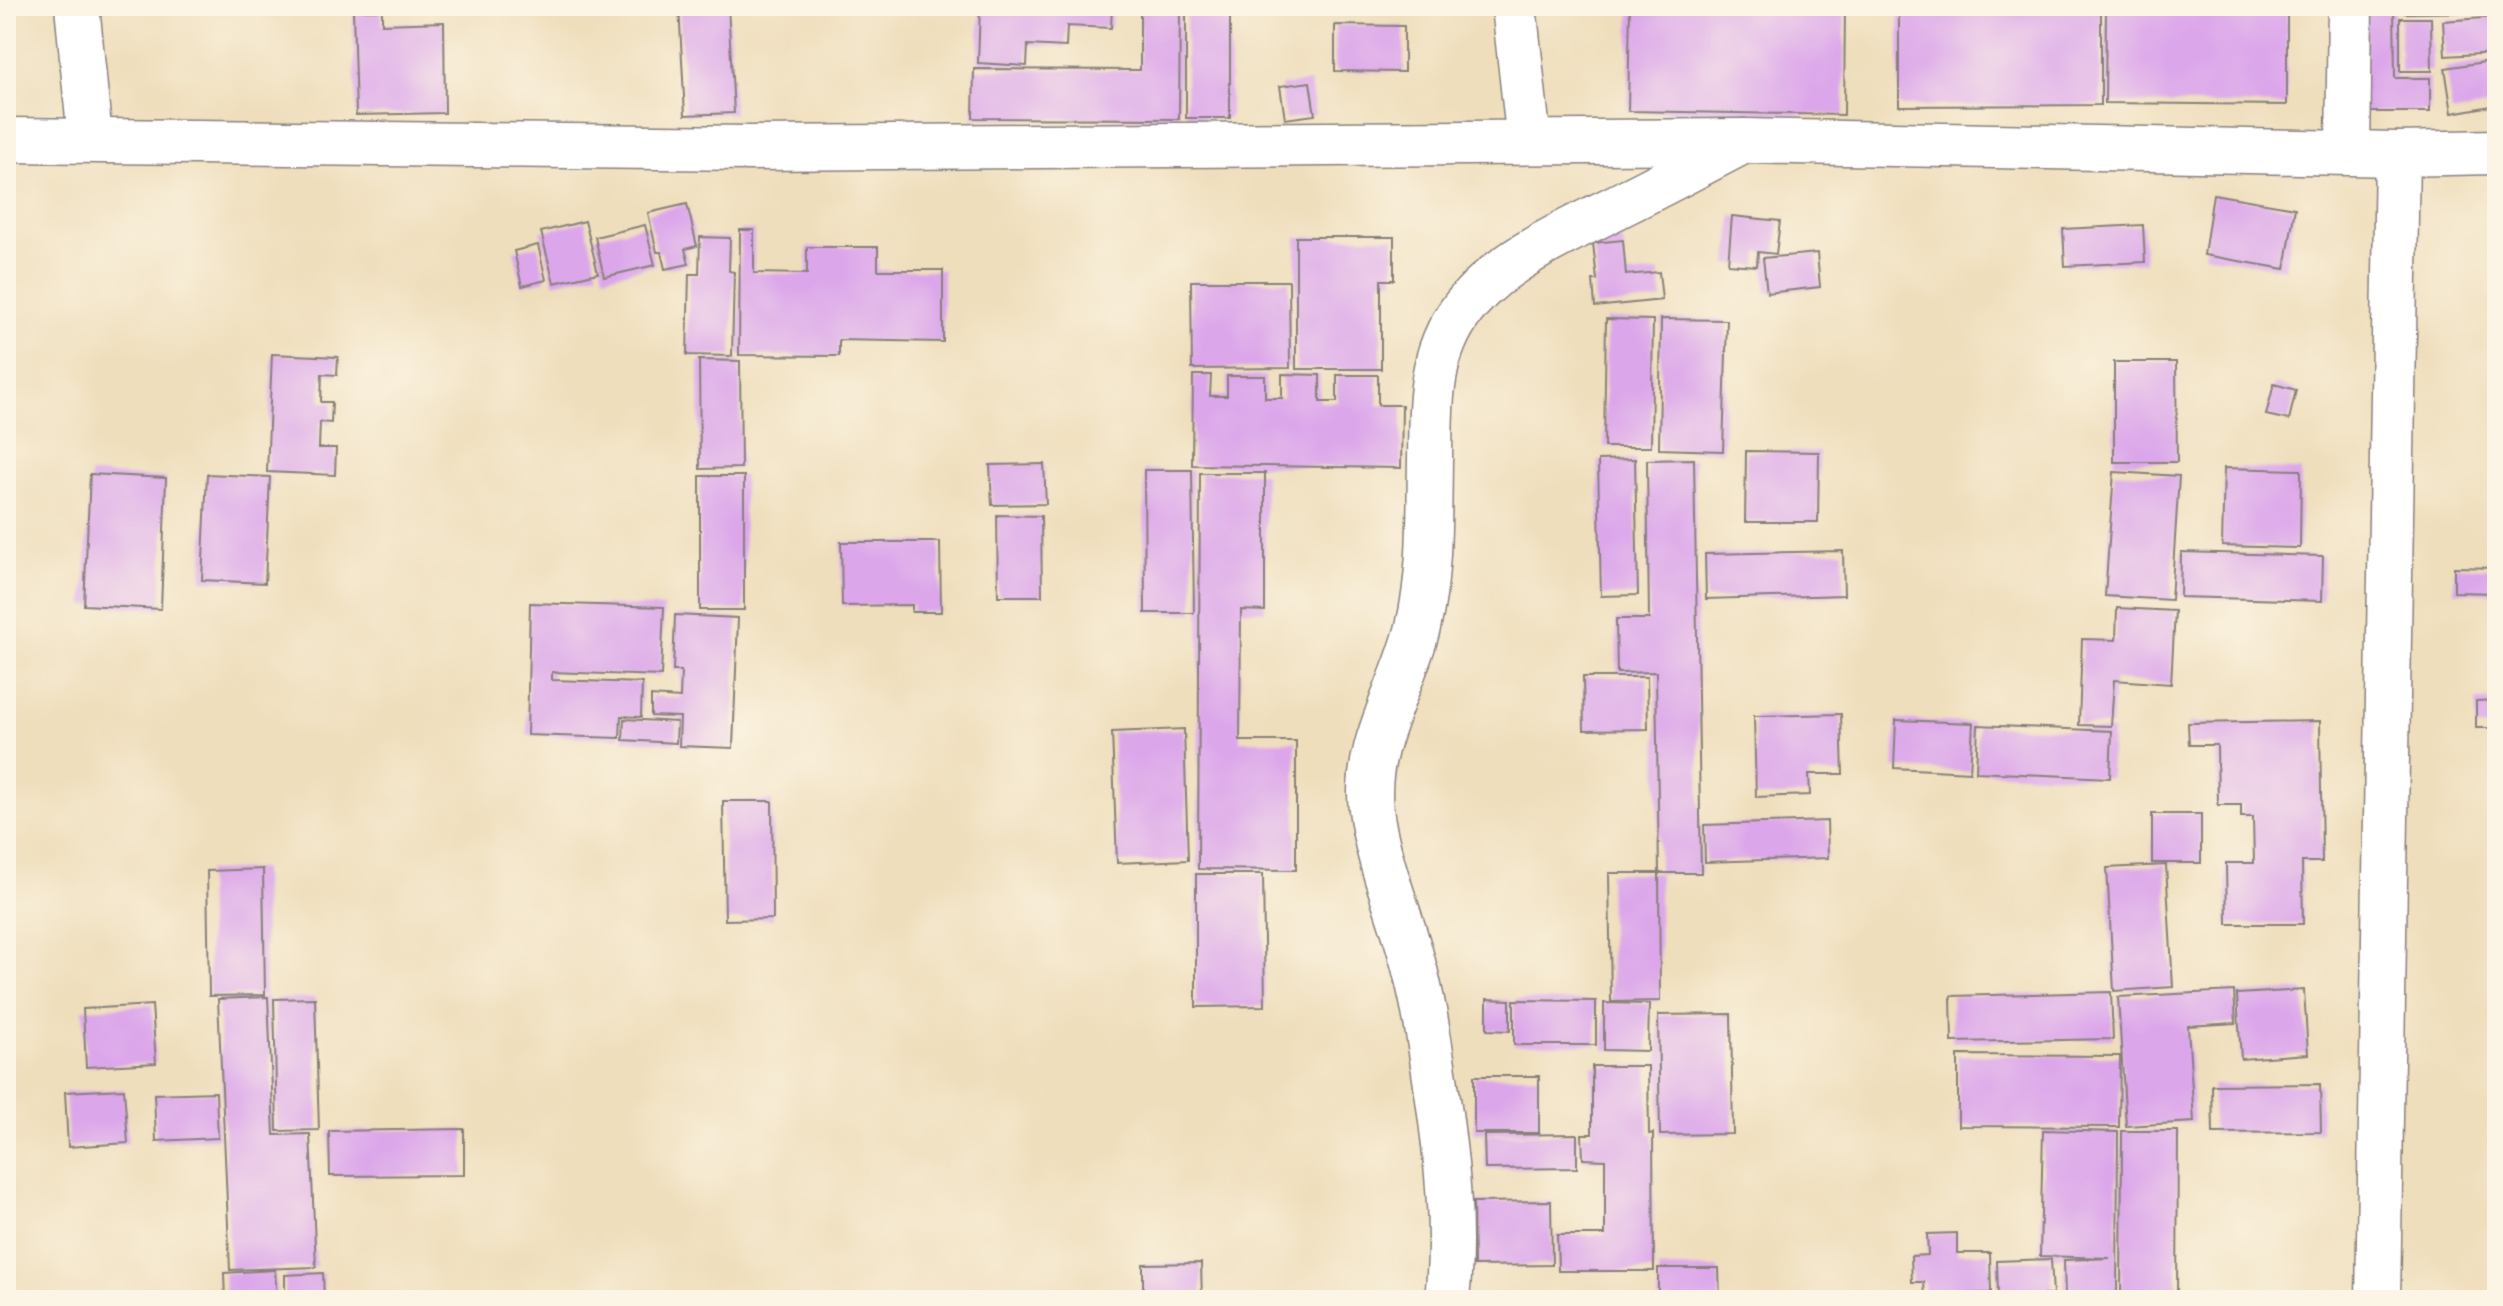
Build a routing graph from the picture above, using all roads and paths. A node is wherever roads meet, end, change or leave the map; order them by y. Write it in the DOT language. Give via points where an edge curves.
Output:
graph roads {
  1 [pos="77,6"];
  2 [pos="1514,6"];
  3 [pos="2350,6"];
  4 [pos="90,139"];
  5 [pos="6,140"];
  6 [pos="1744,141"];
  7 [pos="1529,142"];
  8 [pos="2348,152"];
  9 [pos="2497,152"];
  10 [pos="2397,154"];
  11 [pos="1447,1300"];
  12 [pos="2378,1300"];
  1 -- 4 [label="street"];
  2 -- 7 [label="street"];
  3 -- 8 [label="street"];
  4 -- 5 [label="street"];
  4 -- 7 [label="street" via="750,148"];
  6 -- 7 [label="street"];
  6 -- 8 [label="street"];
  6 -- 11 [label="street" via="1512,264 1468,301 1436,363 1430,393 1421,614 1374,756 1370,789 1374,829 1423,1006 1441,1116 1450,1215"];
  8 -- 10 [label="street"];
  9 -- 10 [label="street"];
  10 -- 12 [label="street"];
}
